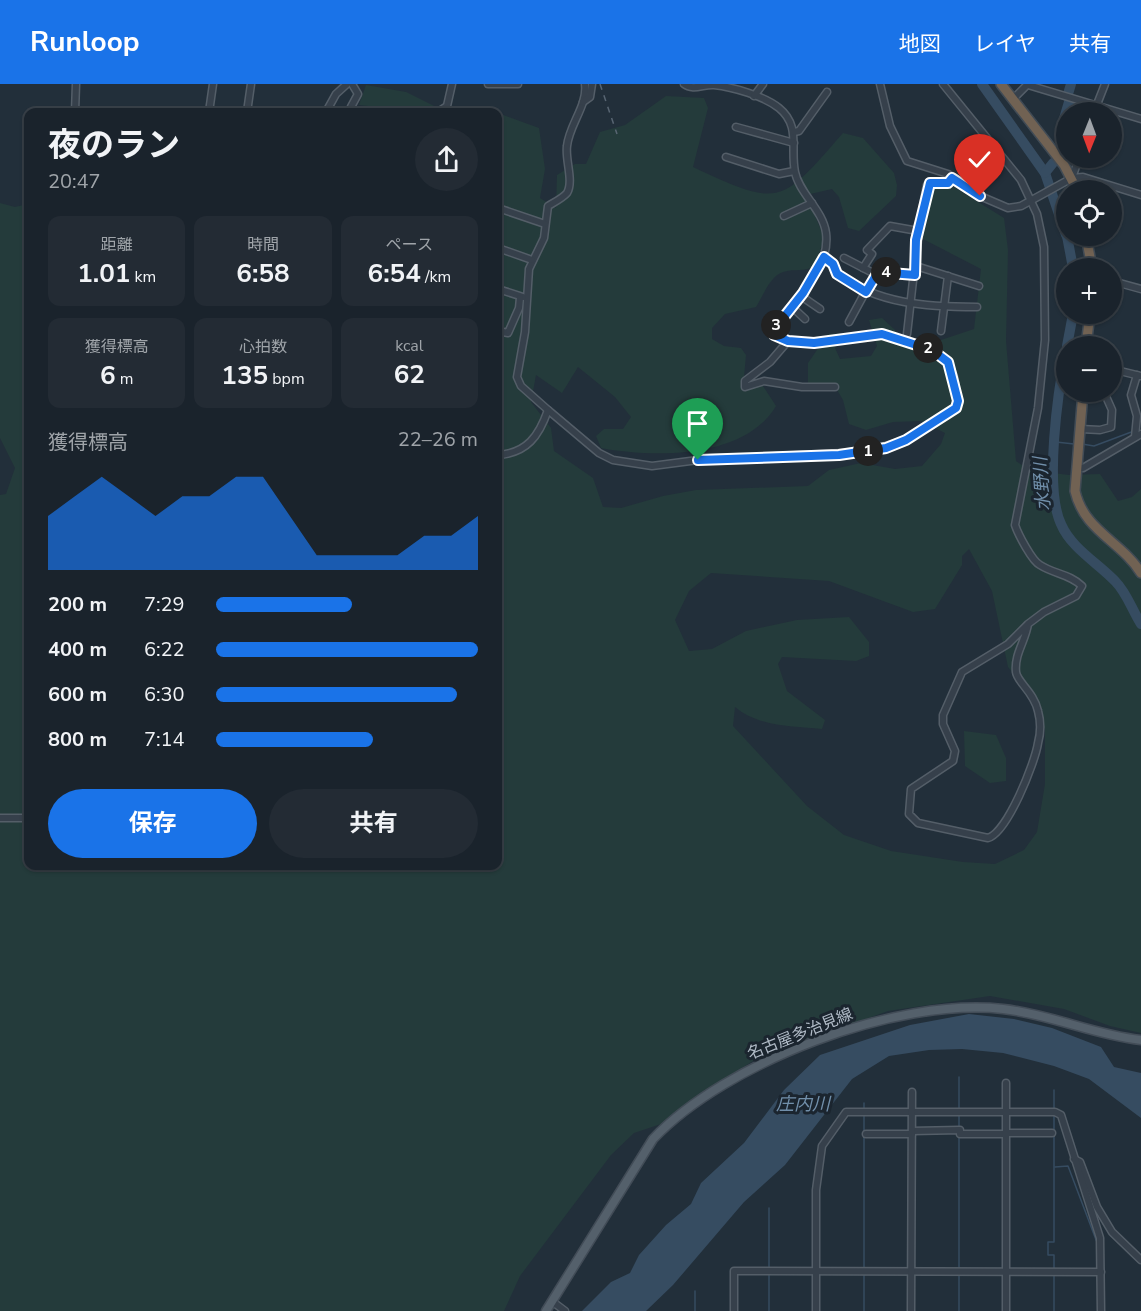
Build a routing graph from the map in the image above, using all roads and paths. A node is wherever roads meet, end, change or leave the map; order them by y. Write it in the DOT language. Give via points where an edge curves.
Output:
graph roads {
  1 [pos="76,84"];
  2 [pos="213,84"];
  3 [pos="251,84"];
  4 [pos="347,84"];
  5 [pos="352,84"];
  6 [pos="452,84"];
  7 [pos="488,84"];
  8 [pos="518,84"];
  9 [pos="585,84"];
  10 [pos="592,84"];
  11 [pos="684,84"];
  12 [pos="763,84"];
  13 [pos="880,84"];
  14 [pos="943,84"];
  15 [pos="1001,84"];
  16 [pos="1105,84"];
  17 [pos="505,85"];
  18 [pos="1028,85"];
  19 [pos="736,87"];
  20 [pos="827,92"];
  21 [pos="754,96"];
  22 [pos="1013,99"];
  23 [pos="583,102"];
  24 [pos="1087,102"];
  25 [pos="1098,102"];
  26 [pos="75,108"];
  27 [pos="210,108"];
  28 [pos="248,108"];
  29 [pos="328,108"];
  30 [pos="351,108"];
  31 [pos="444,108"];
  32 [pos="1122,113"];
  33 [pos="1141,119"];
  34 [pos="736,127"];
  35 [pos="794,132"];
  36 [pos="794,143"];
  37 [pos="726,157"];
  38 [pos="1075,168"];
  39 [pos="794,171"];
  40 [pos="952,178"];
  41 [pos="1070,180"];
  42 [pos="1093,180"];
  43 [pos="1056,188"];
  44 [pos="1122,189"];
  45 [pos="1141,195"];
  46 [pos="1031,201"];
  47 [pos="812,203"];
  48 [pos="502,209"];
  49 [pos="784,216"];
  50 [pos="545,224"];
  51 [pos="918,231"];
  52 [pos="502,249"];
  53 [pos="824,257"];
  54 [pos="844,258"];
  55 [pos="532,260"];
  56 [pos="916,266"];
  57 [pos="863,268"];
  58 [pos="875,274"];
  59 [pos="915,275"];
  60 [pos="948,276"];
  61 [pos="1122,284"];
  62 [pos="979,286"];
  63 [pos="1141,289"];
  64 [pos="502,290"];
  65 [pos="866,292"];
  66 [pos="801,296"];
  67 [pos="523,297"];
  68 [pos="911,304"];
  69 [pos="792,307"];
  70 [pos="944,307"];
  71 [pos="977,307"];
  72 [pos="820,309"];
  73 [pos="805,319"];
  74 [pos="849,322"];
  75 [pos="941,331"];
  76 [pos="502,332"];
  77 [pos="907,334"];
  78 [pos="788,341"];
  79 [pos="1122,372"];
  80 [pos="1139,376"];
  81 [pos="835,387"];
  82 [pos="1082,402"];
  83 [pos="1108,402"];
  84 [pos="548,410"];
  85 [pos="1081,429"];
  86 [pos="1138,436"];
  87 [pos="502,454"];
  88 [pos="1078,468"];
  89 [pos="1141,573"];
  90 [pos="1028,624"];
  91 [pos="0,818"];
  92 [pos="24,818"];
  93 [pos="1141,1040"];
  94 [pos="1006,1083"];
  95 [pos="912,1092"];
  96 [pos="912,1112"];
  97 [pos="1006,1112"];
  98 [pos="912,1132"];
  99 [pos="1052,1133"];
  100 [pos="866,1134"];
  101 [pos="1006,1134"];
  102 [pos="1074,1159"];
  103 [pos="1141,1260"];
  104 [pos="1006,1271"];
  105 [pos="816,1272"];
  106 [pos="911,1272"];
  107 [pos="1101,1272"];
  108 [pos="553,1302"];
  109 [pos="546,1311"];
  110 [pos="565,1311"];
  111 [pos="734,1311"];
  112 [pos="816,1311"];
  113 [pos="911,1311"];
  114 [pos="1006,1311"];
  115 [pos="1101,1311"];
  1 -- 26 [label="street"];
  2 -- 27 [label="street"];
  3 -- 28 [label="street"];
  4 -- 29 [label="street"];
  5 -- 30 [label="street" via="358,94"];
  6 -- 31 [label="street"];
  7 -- 17 [label="street"];
  8 -- 17 [label="street"];
  9 -- 23 [label="street"];
  10 -- 23 [label="street" via="590,97"];
  11 -- 19 [label="street" via="691,88"];
  12 -- 21 [label="street"];
  13 -- 40 [label="street" via="890,126 907,161"];
  14 -- 46 [label="street" via="1021,180"];
  15 -- 22 [label="highway"];
  16 -- 25 [label="street"];
  18 -- 22 [label="street"];
  18 -- 24 [label="street"];
  19 -- 21 [label="street"];
  20 -- 35 [label="street" via="799,131"];
  21 -- 35 [label="street" via="782,111"];
  22 -- 41 [label="highway"];
  23 -- 50 [label="street" via="569,133 566,193 548,206"];
  32 -- 33 [label="street"];
  34 -- 36 [label="street"];
  35 -- 36 [label="street"];
  36 -- 39 [label="street"];
  37 -- 39 [label="street" via="779,174"];
  38 -- 41 [label="street"];
  39 -- 47 [label="street"];
  40 -- 46 [label="street" via="1008,208"];
  40 -- 51 [label="street" via="948,183 927,185"];
  41 -- 42 [label="street"];
  43 -- 46 [label="street"];
  44 -- 45 [label="street"];
  46 -- 90 [label="street" via="1044,247 1045,340 1036,428 1015,525 1038,565 1074,578 1082,586 1076,596"];
  47 -- 49 [label="street"];
  47 -- 53 [label="street" via="826,230"];
  48 -- 50 [label="street"];
  50 -- 55 [label="street" via="544,238"];
  51 -- 56 [label="street"];
  51 -- 57 [label="street" via="890,226 867,250 872,254"];
  52 -- 55 [label="street"];
  53 -- 65 [label="street" via="837,274"];
  53 -- 66 [label="street"];
  54 -- 57 [label="street"];
  55 -- 67 [label="street"];
  56 -- 59 [label="street"];
  56 -- 60 [label="street"];
  57 -- 58 [label="street"];
  58 -- 59 [label="street"];
  58 -- 65 [label="street"];
  59 -- 68 [label="street"];
  60 -- 62 [label="street"];
  60 -- 70 [label="street"];
  61 -- 63 [label="street"];
  64 -- 67 [label="street"];
  65 -- 68 [label="street"];
  65 -- 74 [label="street"];
  66 -- 69 [label="street"];
  66 -- 72 [label="street"];
  67 -- 76 [label="street" via="508,333"];
  67 -- 84 [label="street" via="525,332 518,376 521,386"];
  68 -- 70 [label="street"];
  68 -- 77 [label="street"];
  69 -- 73 [label="street"];
  69 -- 78 [label="street" via="773,331 776,338"];
  70 -- 71 [label="street"];
  70 -- 75 [label="street"];
  78 -- 81 [label="street" via="746,381 745,387 764,381"];
  78 -- 84 [label="street" via="814,343 882,334 932,350 948,362 958,401 956,408 906,440 864,452 643,466 599,453"];
  79 -- 80 [label="street"];
  80 -- 86 [label="street" via="1131,395"];
  82 -- 85 [label="highway"];
  83 -- 85 [label="street" via="1111,427"];
  84 -- 87 [label="street" via="540,431 530,443 523,449"];
  85 -- 88 [label="highway"];
  86 -- 88 [label="street"];
  88 -- 89 [label="highway" via="1075,492 1084,516"];
  90 -- 90 [label="street" via="1016,670 1018,679 1034,695 1040,732 1034,761 1015,806 995,835 988,838 918,823 909,814 911,789 945,769 954,758 943,715 959,677 966,668 1008,644"];
  91 -- 92 [label="street"];
  93 -- 108 [label="main road, 名古屋多治見線" via="1002,1009 947,1007 857,1026 756,1066 677,1116 653,1139"];
  94 -- 97 [label="street"];
  95 -- 96 [label="street"];
  96 -- 97 [label="street"];
  96 -- 98 [label="street"];
  96 -- 105 [label="street" via="846,1112 822,1146 816,1190"];
  97 -- 101 [label="street"];
  97 -- 102 [label="street" via="1055,1112 1061,1116"];
  98 -- 100 [label="street"];
  98 -- 101 [label="street" via="960,1130 960,1134"];
  98 -- 106 [label="street"];
  99 -- 101 [label="street"];
  101 -- 104 [label="street"];
  102 -- 103 [label="street" via="1080,1162 1097,1208 1112,1232"];
  102 -- 107 [label="street" via="1100,1238"];
  104 -- 106 [label="street"];
  104 -- 107 [label="street"];
  104 -- 114 [label="street"];
  105 -- 106 [label="street"];
  105 -- 111 [label="street" via="734,1271"];
  105 -- 112 [label="street"];
  106 -- 113 [label="street"];
  107 -- 115 [label="street"];
  108 -- 109 [label="main road, 名古屋多治見線"];
  108 -- 110 [label="street"];
}
